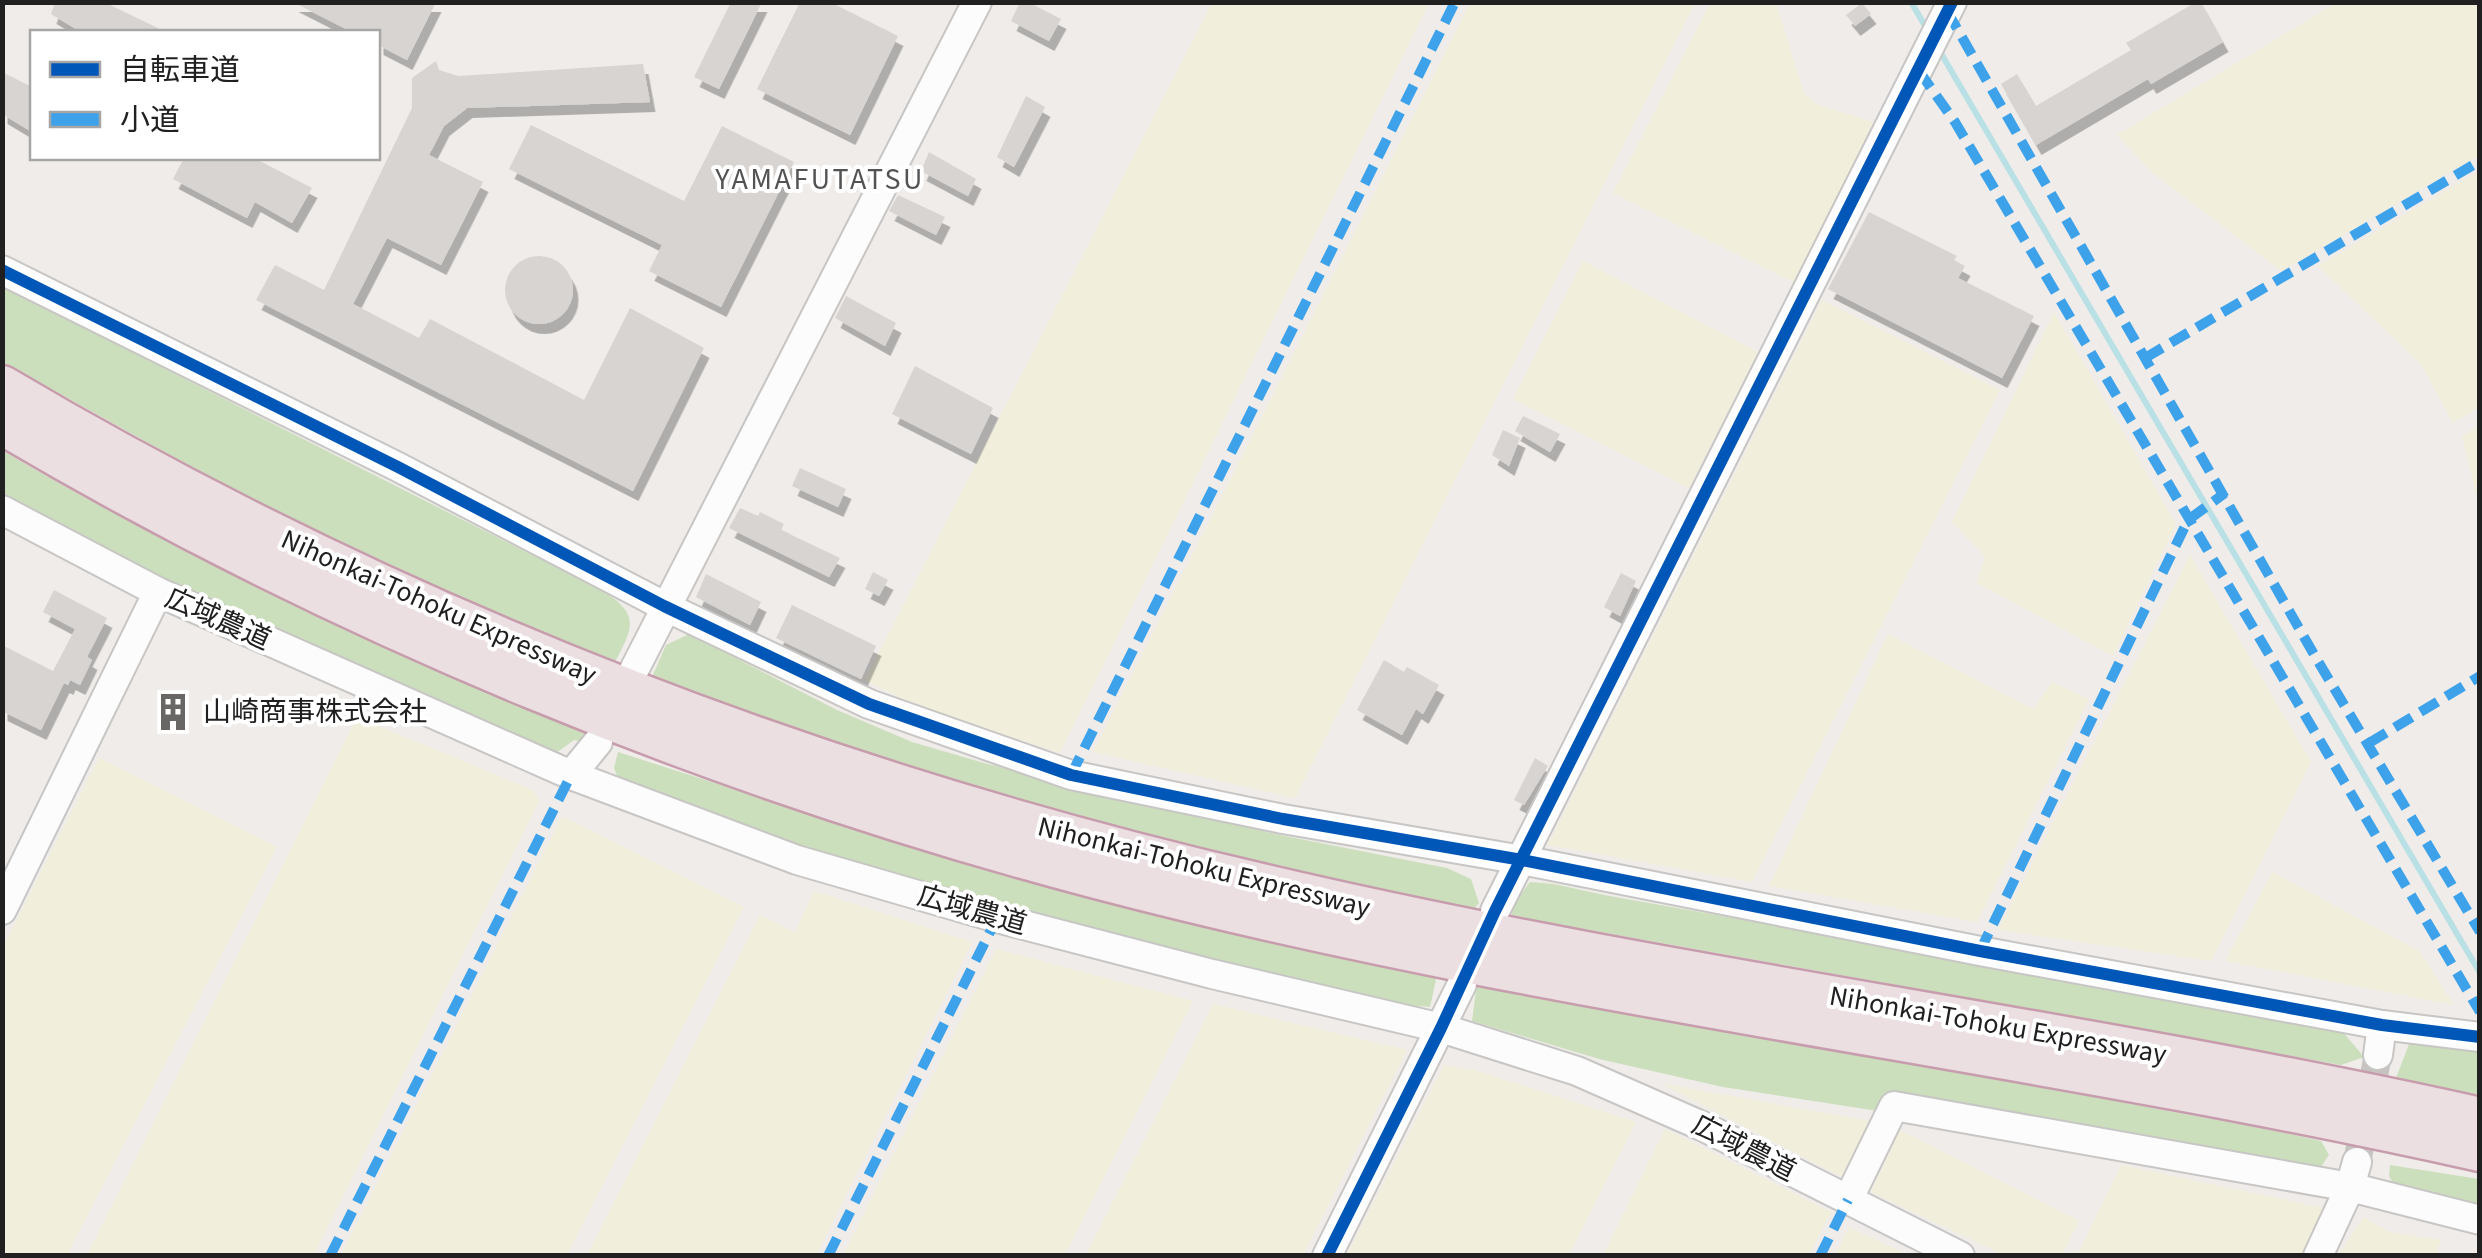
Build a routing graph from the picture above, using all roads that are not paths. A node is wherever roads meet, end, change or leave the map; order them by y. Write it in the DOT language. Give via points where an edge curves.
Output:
graph roads {
  1 [pos="977,2"];
  2 [pos="1945,10"];
  3 [pos="2,270"];
  4 [pos="2,386"];
  5 [pos="2,424"];
  6 [pos="2,510"];
  7 [pos="158,592"];
  8 [pos="664,606"];
  9 [pos="632,674"];
  10 [pos="598,742"];
  11 [pos="571,775"];
  12 [pos="1522,860"];
  13 [pos="2,910"];
  14 [pos="1495,911"];
  15 [pos="1462,984"];
  16 [pos="2382,1025"];
  17 [pos="1441,1028"];
  18 [pos="2480,1038"];
  19 [pos="2378,1054"];
  20 [pos="2480,1118"];
  21 [pos="2480,1152"];
  22 [pos="2353,1174"];
  23 [pos="1848,1200"];
  24 [pos="2480,1220"];
  25 [pos="1327,1256"];
  26 [pos="1960,1256"];
  27 [pos="2318,1256"];
  1 -- 8 [label="street"];
  2 -- 12 [label="street"];
  3 -- 8 [label="street"];
  4 -- 20 [label="highway, Nihonkai-Tohoku Expressway" via="302,548 510,643 738,732 986,812 1264,885 1447,924"];
  5 -- 21 [label="highway, Nihonkai-Tohoku Expressway" via="206,538 491,671 727,763 976,844 1254,916 1494,968 2209,1095"];
  6 -- 7 [label="street, 広域農道"];
  7 -- 11 [label="street, 広域農道"];
  7 -- 13 [label="street"];
  8 -- 9 [label="street"];
  8 -- 12 [label="street" via="869,704 1071,775"];
  10 -- 11 [label="street"];
  11 -- 17 [label="street, 広域農道" via="797,860 997,918"];
  12 -- 14 [label="street"];
  12 -- 16 [label="street"];
  15 -- 17 [label="street"];
  16 -- 18 [label="street"];
  16 -- 19 [label="street"];
  17 -- 23 [label="street, 広域農道" via="1640,1097"];
  17 -- 25 [label="street"];
  22 -- 23 [label="street" via="1894,1106"];
  22 -- 24 [label="street"];
  22 -- 27 [label="street"];
  23 -- 26 [label="street, 広域農道"];
}
